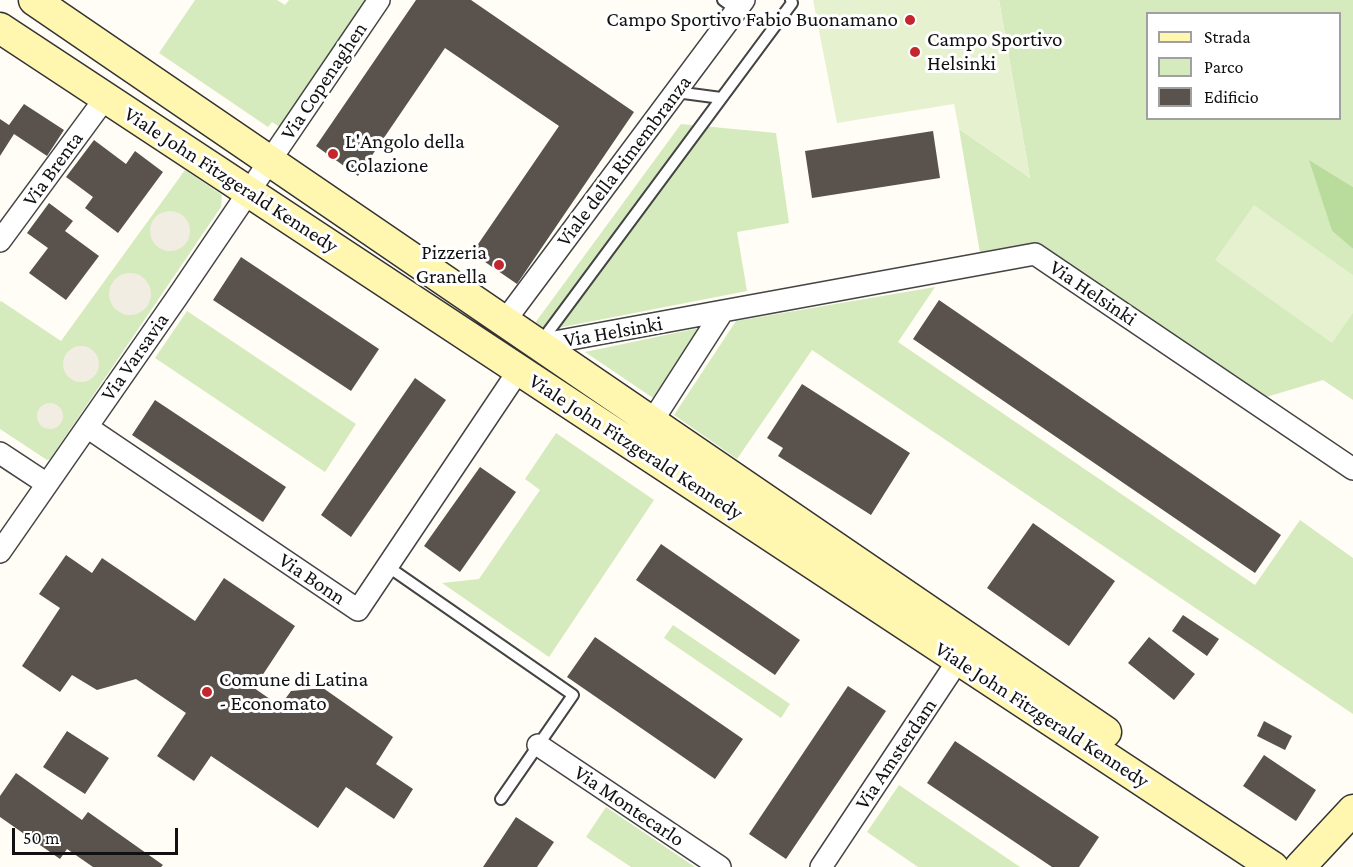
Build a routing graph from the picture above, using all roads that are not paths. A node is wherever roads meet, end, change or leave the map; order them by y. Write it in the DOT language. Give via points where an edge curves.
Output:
graph roads {
  1 [pos="34,0"];
  2 [pos="378,0"];
  3 [pos="791,0"];
  4 [pos="734,3"];
  5 [pos="0,28"];
  6 [pos="675,92"];
  7 [pos="106,97"];
  8 [pos="721,98"];
  9 [pos="270,162"];
  10 [pos="249,192"];
  11 [pos="0,241"];
  12 [pos="723,311"];
  13 [pos="496,336"];
  14 [pos="538,345"];
  15 [pos="519,370"];
  16 [pos="651,423"];
  17 [pos="87,427"];
  18 [pos="0,453"];
  19 [pos="1353,469"];
  20 [pos="47,484"];
  21 [pos="0,552"];
  22 [pos="387,566"];
  23 [pos="965,651"];
  24 [pos="538,745"];
  25 [pos="501,799"];
  26 [pos="1353,810"];
  27 [pos="720,867"];
  28 [pos="821,867"];
  29 [pos="1273,867"];
  30 [pos="1280,867"];
  31 [pos="1300,867"];
  1 -- 9 [label="street, Viale John Fitzgerald Kennedy"];
  2 -- 9 [label="street, Via Copenaghen"];
  3 -- 8 [label="lane"];
  4 -- 6 [label="street, Viale della Rimembranza"];
  5 -- 7 [label="street, Viale John Fitzgerald Kennedy"];
  6 -- 8 [label="lane"];
  6 -- 13 [label="street, Viale della Rimembranza"];
  7 -- 10 [label="street, Viale John Fitzgerald Kennedy"];
  7 -- 11 [label="street, Via Brenta"];
  8 -- 14 [label="lane"];
  9 -- 10 [label="street, Via Varsavia"];
  9 -- 13 [label="street, Viale John Fitzgerald Kennedy"];
  10 -- 13 [label="street, Viale John Fitzgerald Kennedy"];
  10 -- 17 [label="street, Via Varsavia"];
  12 -- 14 [label="street, Via Helsinki"];
  12 -- 16 [label="street"];
  12 -- 19 [label="street, Via Helsinki" via="1035,254"];
  13 -- 14 [label="street, Viale John Fitzgerald Kennedy"];
  13 -- 15 [label="street, Viale John Fitzgerald Kennedy"];
  14 -- 16 [label="street, Viale John Fitzgerald Kennedy"];
  15 -- 22 [label="street, Via Bonn"];
  15 -- 23 [label="street, Viale John Fitzgerald Kennedy"];
  16 -- 23 [label="street, Viale John Fitzgerald Kennedy"];
  17 -- 20 [label="street, Via Varsavia"];
  17 -- 22 [label="street, Via Bonn" via="358,610"];
  18 -- 20 [label="street"];
  20 -- 21 [label="street, Via Varsavia"];
  22 -- 24 [label="lane" via="573,695"];
  23 -- 28 [label="street, Via Amsterdam"];
  23 -- 29 [label="street, Viale John Fitzgerald Kennedy"];
  23 -- 30 [label="street, Viale John Fitzgerald Kennedy" via="1249,830"];
  24 -- 25 [label="lane"];
  24 -- 27 [label="street, Via Montecarlo"];
  26 -- 31 [label="street"];
}
